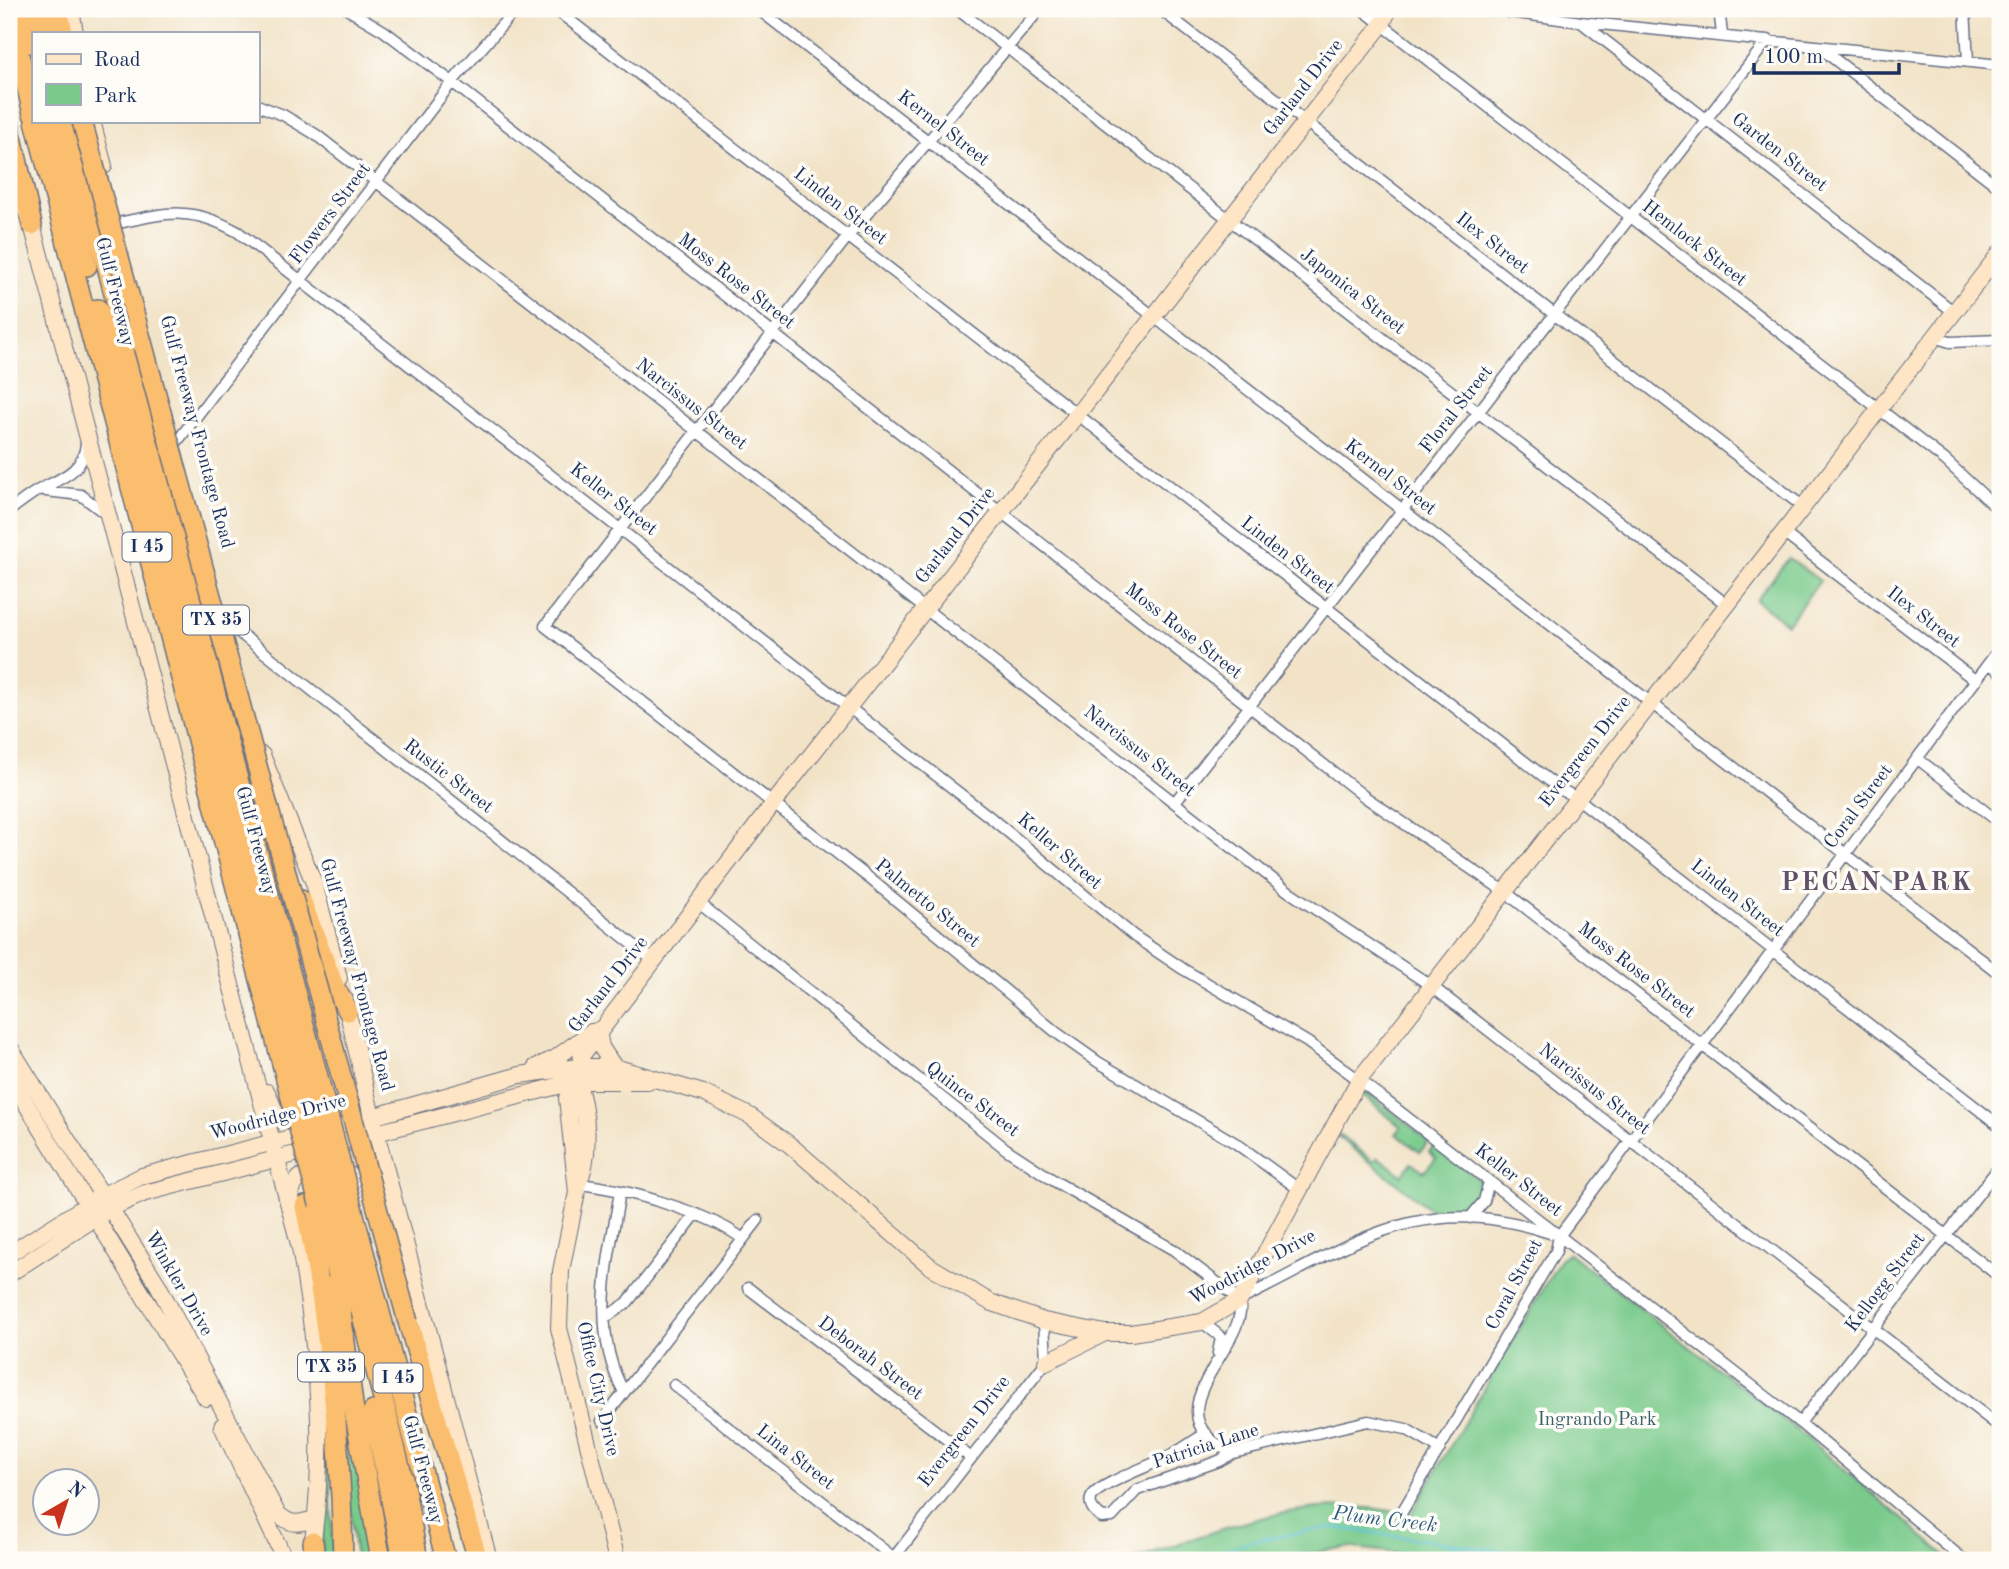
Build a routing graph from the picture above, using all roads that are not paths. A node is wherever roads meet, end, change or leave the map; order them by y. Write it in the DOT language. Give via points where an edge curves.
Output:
graph roads {
  1 [pos="25,9"];
  2 [pos="43,9"];
  3 [pos="58,9"];
  4 [pos="71,9"];
  5 [pos="347,9"];
  6 [pos="516,9"];
  7 [pos="555,9"];
  8 [pos="758,9"];
  9 [pos="957,9"];
  10 [pos="1040,9"];
  11 [pos="1160,9"];
  12 [pos="1362,9"];
  13 [pos="1400,9"];
  14 [pos="1495,9"];
  15 [pos="1719,9"];
  16 [pos="1965,9"];
  17 [pos="9,11"];
  18 [pos="1385,16"];
  19 [pos="1581,22"];
  20 [pos="49,32"];
  21 [pos="63,32"];
  22 [pos="75,32"];
  23 [pos="1721,34"];
  24 [pos="32,40"];
  25 [pos="1768,40"];
  26 [pos="1819,47"];
  27 [pos="1008,48"];
  28 [pos="1968,61"];
  29 [pos="9,65"];
  30 [pos="2000,65"];
  31 [pos="452,82"];
  32 [pos="259,106"];
  33 [pos="32,110"];
  34 [pos="32,112"];
  35 [pos="1706,118"];
  36 [pos="1305,121"];
  37 [pos="35,122"];
  38 [pos="52,122"];
  39 [pos="70,122"];
  40 [pos="82,122"];
  41 [pos="92,122"];
  42 [pos="9,124"];
  43 [pos="928,139"];
  44 [pos="9,171"];
  45 [pos="377,183"];
  46 [pos="2000,188"];
  47 [pos="1631,217"];
  48 [pos="1228,218"];
  49 [pos="119,223"];
  50 [pos="32,225"];
  51 [pos="849,235"];
  52 [pos="2000,253"];
  53 [pos="302,280"];
  54 [pos="1954,312"];
  55 [pos="1555,315"];
  56 [pos="1154,317"];
  57 [pos="774,333"];
  58 [pos="1934,337"];
  59 [pos="2000,340"];
  60 [pos="1878,408"];
  61 [pos="1478,412"];
  62 [pos="1077,414"];
  63 [pos="697,432"];
  64 [pos="86,433"];
  65 [pos="176,443"];
  66 [pos="36,491"];
  67 [pos="1802,506"];
  68 [pos="1402,510"];
  69 [pos="9,511"];
  70 [pos="1002,511"];
  71 [pos="2000,511"];
  72 [pos="109,517"];
  73 [pos="621,528"];
  74 [pos="1782,532"];
  75 [pos="1726,604"];
  76 [pos="1326,608"];
  77 [pos="926,610"];
  78 [pos="222,619"];
  79 [pos="2000,648"];
  80 [pos="1989,663"];
  81 [pos="2000,672"];
  82 [pos="1976,681"];
  83 [pos="1650,703"];
  84 [pos="851,707"];
  85 [pos="1250,707"];
  86 [pos="224,727"];
  87 [pos="1918,759"];
  88 [pos="1577,798"];
  89 [pos="1175,802"];
  90 [pos="774,804"];
  91 [pos="2000,823"];
  92 [pos="1846,854"];
  93 [pos="1504,891"];
  94 [pos="699,903"];
  95 [pos="1774,949"];
  96 [pos="654,961"];
  97 [pos="2000,974"];
  98 [pos="1430,985"];
  99 [pos="348,1011"];
  100 [pos="240,1018"];
  101 [pos="601,1027"];
  102 [pos="1703,1045"];
  103 [pos="9,1046"];
  104 [pos="357,1052"];
  105 [pos="614,1067"];
  106 [pos="300,1073"];
  107 [pos="577,1074"];
  108 [pos="14,1075"];
  109 [pos="520,1075"];
  110 [pos="657,1080"];
  111 [pos="1359,1080"];
  112 [pos="374,1125"];
  113 [pos="2000,1126"];
  114 [pos="1630,1141"];
  115 [pos="272,1149"];
  116 [pos="2000,1166"];
  117 [pos="1489,1181"];
  118 [pos="578,1184"];
  119 [pos="1300,1190"];
  120 [pos="620,1192"];
  121 [pos="319,1204"];
  122 [pos="98,1207"];
  123 [pos="696,1214"];
  124 [pos="1470,1218"];
  125 [pos="758,1220"];
  126 [pos="401,1225"];
  127 [pos="1945,1234"];
  128 [pos="1559,1236"];
  129 [pos="743,1239"];
  130 [pos="9,1254"];
  131 [pos="335,1263"];
  132 [pos="9,1274"];
  133 [pos="2000,1277"];
  134 [pos="748,1288"];
  135 [pos="1240,1300"];
  136 [pos="605,1318"];
  137 [pos="1044,1321"];
  138 [pos="1202,1322"];
  139 [pos="1873,1329"];
  140 [pos="1105,1333"];
  141 [pos="1218,1355"];
  142 [pos="1046,1362"];
  143 [pos="674,1385"];
  144 [pos="624,1392"];
  145 [pos="602,1421"];
  146 [pos="1801,1423"];
  147 [pos="2000,1427"];
  148 [pos="1206,1433"];
  149 [pos="1440,1449"];
  150 [pos="1233,1453"];
  151 [pos="970,1457"];
  152 [pos="460,1496"];
  153 [pos="1402,1513"];
  154 [pos="315,1519"];
  155 [pos="313,1554"];
  156 [pos="893,1559"];
  157 [pos="285,1560"];
  158 [pos="343,1560"];
  159 [pos="381,1560"];
  160 [pos="404,1560"];
  161 [pos="418,1560"];
  162 [pos="446,1560"];
  163 [pos="467,1560"];
  164 [pos="478,1560"];
  165 [pos="489,1560"];
  166 [pos="617,1560"];
  167 [pos="1964,1560"];
  1 -- 24 [label="highway"];
  2 -- 20 [label="highway"];
  3 -- 21 [label="highway"];
  4 -- 22 [label="main road"];
  5 -- 31 [label="street, Moss Rose Street"];
  6 -- 31 [label="street, Flowers Street"];
  7 -- 51 [label="street, Linden Street"];
  8 -- 43 [label="street, Kernel Street"];
  9 -- 27 [label="street, Japonica Street"];
  10 -- 27 [label="street"];
  11 -- 36 [label="street, Ilex Street"];
  12 -- 18 [label="street, Hemlock Street"];
  13 -- 18 [label="main road, Garland Drive"];
  14 -- 19 [label="street"];
  15 -- 23 [label="street"];
  16 -- 28 [label="street"];
  17 -- 33 [label="highway, Gulf Freeway / I 45"];
  18 -- 36 [label="main road, Garland Drive"];
  18 -- 47 [label="street, Hemlock Street"];
  19 -- 23 [label="street"];
  19 -- 35 [label="street, Garden Street"];
  23 -- 25 [label="street"];
  25 -- 26 [label="street"];
  25 -- 35 [label="street, Floral Street"];
  26 -- 28 [label="street"];
  26 -- 46 [label="street"];
  27 -- 43 [label="street"];
  27 -- 48 [label="street, Japonica Street"];
  28 -- 30 [label="street"];
  29 -- 34 [label="highway"];
  31 -- 45 [label="street, Flowers Street"];
  31 -- 57 [label="street, Moss Rose Street"];
  32 -- 45 [label="street, Narcissus Street" via="315,134"];
  35 -- 47 [label="street, Floral Street"];
  35 -- 54 [label="street, Garden Street"];
  36 -- 48 [label="main road, Garland Drive"];
  36 -- 55 [label="street, Ilex Street"];
  37 -- 106 [label="highway, Gulf Freeway / I 45"];
  38 -- 106 [label="highway, Gulf Freeway / I 45"];
  39 -- 86 [label="highway, Gulf Freeway / I 45"];
  40 -- 152 [label="highway, TX 35, bridge" via="190,530"];
  41 -- 49 [label="main road, Gulf Freeway Frontage Road"];
  42 -- 50 [label="highway"];
  43 -- 51 [label="street"];
  43 -- 56 [label="street, Kernel Street"];
  44 -- 50 [label="main road"];
  45 -- 53 [label="street, Flowers Street"];
  45 -- 63 [label="street, Narcissus Street"];
  47 -- 55 [label="street, Floral Street"];
  47 -- 60 [label="street, Hemlock Street"];
  48 -- 56 [label="main road, Garland Drive"];
  48 -- 61 [label="street, Japonica Street"];
  49 -- 53 [label="street, Keller Street" via="165,212 198,213 238,232"];
  49 -- 65 [label="main road, Gulf Freeway Frontage Road"];
  50 -- 64 [label="main road"];
  51 -- 57 [label="street"];
  51 -- 62 [label="street, Linden Street"];
  52 -- 54 [label="main road, Evergreen Drive"];
  53 -- 65 [label="street, Flowers Street"];
  53 -- 73 [label="street, Keller Street"];
  54 -- 58 [label="main road, Evergreen Drive"];
  55 -- 61 [label="street, Floral Street"];
  55 -- 67 [label="street, Ilex Street"];
  56 -- 62 [label="main road, Garland Drive"];
  56 -- 68 [label="street, Kernel Street"];
  57 -- 63 [label="street"];
  57 -- 70 [label="street, Moss Rose Street"];
  58 -- 59 [label="street" via="1950,342"];
  58 -- 60 [label="main road, Evergreen Drive"];
  60 -- 67 [label="main road, Evergreen Drive"];
  60 -- 71 [label="street, Hemlock Street"];
  61 -- 68 [label="street, Floral Street"];
  61 -- 75 [label="street, Japonica Street"];
  62 -- 70 [label="main road, Garland Drive"];
  62 -- 76 [label="street, Linden Street"];
  63 -- 73 [label="street"];
  63 -- 77 [label="street, Narcissus Street"];
  64 -- 66 [label="street" via="84,457 75,469"];
  64 -- 72 [label="main road"];
  65 -- 78 [label="main road, Gulf Freeway Frontage Road"];
  66 -- 69 [label="street"];
  66 -- 72 [label="street" via="71,491 91,500"];
  67 -- 74 [label="main road, Evergreen Drive"];
  68 -- 76 [label="street, Floral Street"];
  68 -- 83 [label="street, Kernel Street"];
  70 -- 77 [label="main road, Garland Drive"];
  70 -- 85 [label="street, Moss Rose Street"];
  72 -- 100 [label="main road"];
  73 -- 84 [label="street, Keller Street"];
  73 -- 90 [label="street, Palmetto Street" via="545,626"];
  74 -- 75 [label="main road, Evergreen Drive"];
  74 -- 82 [label="street, Ilex Street"];
  75 -- 83 [label="main road, Evergreen Drive"];
  76 -- 85 [label="street, Floral Street"];
  76 -- 88 [label="street, Linden Street"];
  77 -- 84 [label="main road, Garland Drive"];
  77 -- 89 [label="street, Narcissus Street"];
  78 -- 96 [label="street, Rustic Street"];
  78 -- 99 [label="main road, Gulf Freeway Frontage Road" via="266,767 314,883"];
  79 -- 80 [label="street, Coral Street"];
  80 -- 81 [label="street"];
  80 -- 82 [label="street, Coral Street"];
  82 -- 87 [label="street, Coral Street"];
  83 -- 88 [label="main road, Evergreen Drive"];
  83 -- 92 [label="street, Kernel Street"];
  84 -- 90 [label="main road, Garland Drive"];
  84 -- 111 [label="street, Keller Street" via="1134,936 1307,1042"];
  85 -- 89 [label="street, Floral Street"];
  85 -- 93 [label="street, Moss Rose Street" via="1365,797"];
  86 -- 99 [label="highway" via="245,756 334,986"];
  86 -- 106 [label="highway, Gulf Freeway / I 45"];
  87 -- 91 [label="street"];
  87 -- 92 [label="street, Coral Street"];
  88 -- 93 [label="main road, Evergreen Drive"];
  88 -- 95 [label="street, Linden Street"];
  89 -- 98 [label="street, Narcissus Street" via="1288,891"];
  90 -- 94 [label="main road, Garland Drive"];
  90 -- 119 [label="street, Palmetto Street" via="1057,1033 1237,1144"];
  92 -- 95 [label="street, Coral Street"];
  92 -- 97 [label="street, Kernel Street"];
  93 -- 98 [label="main road, Evergreen Drive"];
  93 -- 102 [label="street, Moss Rose Street"];
  94 -- 96 [label="main road, Garland Drive"];
  94 -- 135 [label="street, Quince Street" via="1006,1149 1174,1250"];
  95 -- 102 [label="street, Coral Street"];
  95 -- 113 [label="street, Linden Street"];
  96 -- 101 [label="main road, Garland Drive"];
  98 -- 111 [label="main road, Evergreen Drive"];
  98 -- 114 [label="street, Narcissus Street"];
  99 -- 104 [label="main road, Gulf Freeway Frontage Road"];
  100 -- 104 [label="main road" via="270,1104 276,1114 287,1119 349,1100 357,1087"];
  100 -- 115 [label="main road"];
  101 -- 105 [label="main road" via="601,1047"];
  101 -- 107 [label="main road, Garland Drive"];
  101 -- 109 [label="main road" via="556,1058"];
  102 -- 114 [label="street, Coral Street"];
  102 -- 127 [label="street, Moss Rose Street"];
  103 -- 108 [label="main road, Winkler Drive"];
  104 -- 112 [label="main road, Gulf Freeway Frontage Road"];
  105 -- 107 [label="main road, Woodridge Drive"];
  105 -- 110 [label="main road, Woodridge Drive"];
  106 -- 121 [label="highway, Gulf Freeway / I 45, bridge"];
  106 -- 121 [label="highway, Gulf Freeway / I 45, bridge" via="301,1137"];
  107 -- 109 [label="main road, Woodridge Drive"];
  107 -- 110 [label="main road, Woodridge Drive"];
  107 -- 112 [label="main road, Woodridge Drive"];
  107 -- 118 [label="main road, Office City Drive" via="568,1098"];
  108 -- 122 [label="main road, Winkler Drive"];
  109 -- 112 [label="main road, Woodridge Drive"];
  110 -- 137 [label="main road, Woodridge Drive" via="703,1093 750,1116 790,1145 931,1268 990,1302"];
  111 -- 117 [label="street, Keller Street"];
  111 -- 119 [label="main road, Evergreen Drive"];
  112 -- 115 [label="main road, Woodridge Drive"];
  112 -- 126 [label="main road, Gulf Freeway Frontage Road"];
  114 -- 128 [label="street, Coral Street"];
  114 -- 139 [label="street, Narcissus Street"];
  115 -- 121 [label="main road"];
  115 -- 122 [label="main road, Woodridge Drive" via="142,1176"];
  116 -- 127 [label="street, Kellogg Street"];
  117 -- 124 [label="street" via="1484,1201"];
  117 -- 128 [label="street, Keller Street"];
  118 -- 120 [label="street"];
  118 -- 166 [label="main road, Office City Drive" via="561,1271 559,1328"];
  119 -- 135 [label="main road, Evergreen Drive"];
  120 -- 123 [label="street"];
  120 -- 136 [label="street" via="603,1293"];
  121 -- 126 [label="main road" via="291,1185 301,1175 357,1158 372,1168"];
  121 -- 131 [label="highway, Gulf Freeway / I 45"];
  121 -- 154 [label="main road" via="300,1248 319,1387"];
  121 -- 158 [label="highway, TX 35" via="318,1270 336,1408"];
  121 -- 161 [label="highway, Gulf Freeway / I 45" via="403,1478"];
  121 -- 162 [label="highway, Gulf Freeway / I 45"];
  122 -- 130 [label="main road, Woodridge Drive"];
  122 -- 132 [label="main road, Woodridge Drive"];
  122 -- 154 [label="main road, Winkler Drive" via="171,1310 277,1513 296,1524"];
  122 -- 157 [label="main road, Winkler Drive" via="212,1408"];
  123 -- 129 [label="street" via="718,1221"];
  123 -- 136 [label="street" via="627,1303"];
  124 -- 128 [label="street, Woodridge Drive" via="1523,1224"];
  124 -- 135 [label="street, Woodridge Drive" via="1442,1217 1368,1234"];
  125 -- 129 [label="street"];
  126 -- 165 [label="main road, Gulf Freeway Frontage Road"];
  127 -- 133 [label="street, Moss Rose Street"];
  127 -- 139 [label="street, Kellogg Street"];
  128 -- 146 [label="street, Keller Street"];
  128 -- 149 [label="street, Coral Street" via="1556,1251"];
  129 -- 144 [label="street"];
  131 -- 159 [label="highway, TX 35" via="353,1404"];
  131 -- 160 [label="highway, Gulf Freeway / I 45" via="365,1373"];
  134 -- 151 [label="street, Deborah Street"];
  135 -- 138 [label="main road, Woodridge Drive"];
  135 -- 141 [label="street" via="1242,1310 1232,1337"];
  136 -- 144 [label="street" via="607,1349"];
  137 -- 140 [label="main road, Woodridge Drive"];
  137 -- 142 [label="street"];
  138 -- 140 [label="main road, Woodridge Drive"];
  138 -- 141 [label="street" via="1221,1337"];
  139 -- 146 [label="street, Kellogg Street"];
  139 -- 147 [label="street, Narcissus Street"];
  140 -- 142 [label="main road"];
  141 -- 148 [label="street" via="1199,1394 1198,1416"];
  142 -- 151 [label="street, Evergreen Drive"];
  143 -- 156 [label="street, Lina Street"];
  144 -- 145 [label="street"];
  146 -- 167 [label="street, Keller Street"];
  148 -- 150 [label="street"];
  148 -- 150 [label="street, Patricia Lane" via="1174,1454 1104,1487 1093,1495 1093,1511 1102,1518 1112,1517 1138,1490"];
  149 -- 150 [label="street, Patricia Lane" via="1406,1429 1368,1421"];
  149 -- 153 [label="street, Coral Street"];
  151 -- 156 [label="street, Evergreen Drive"];
  152 -- 163 [label="highway, TX 35"];
  152 -- 164 [label="highway"];
  154 -- 155 [label="main road"];
}
